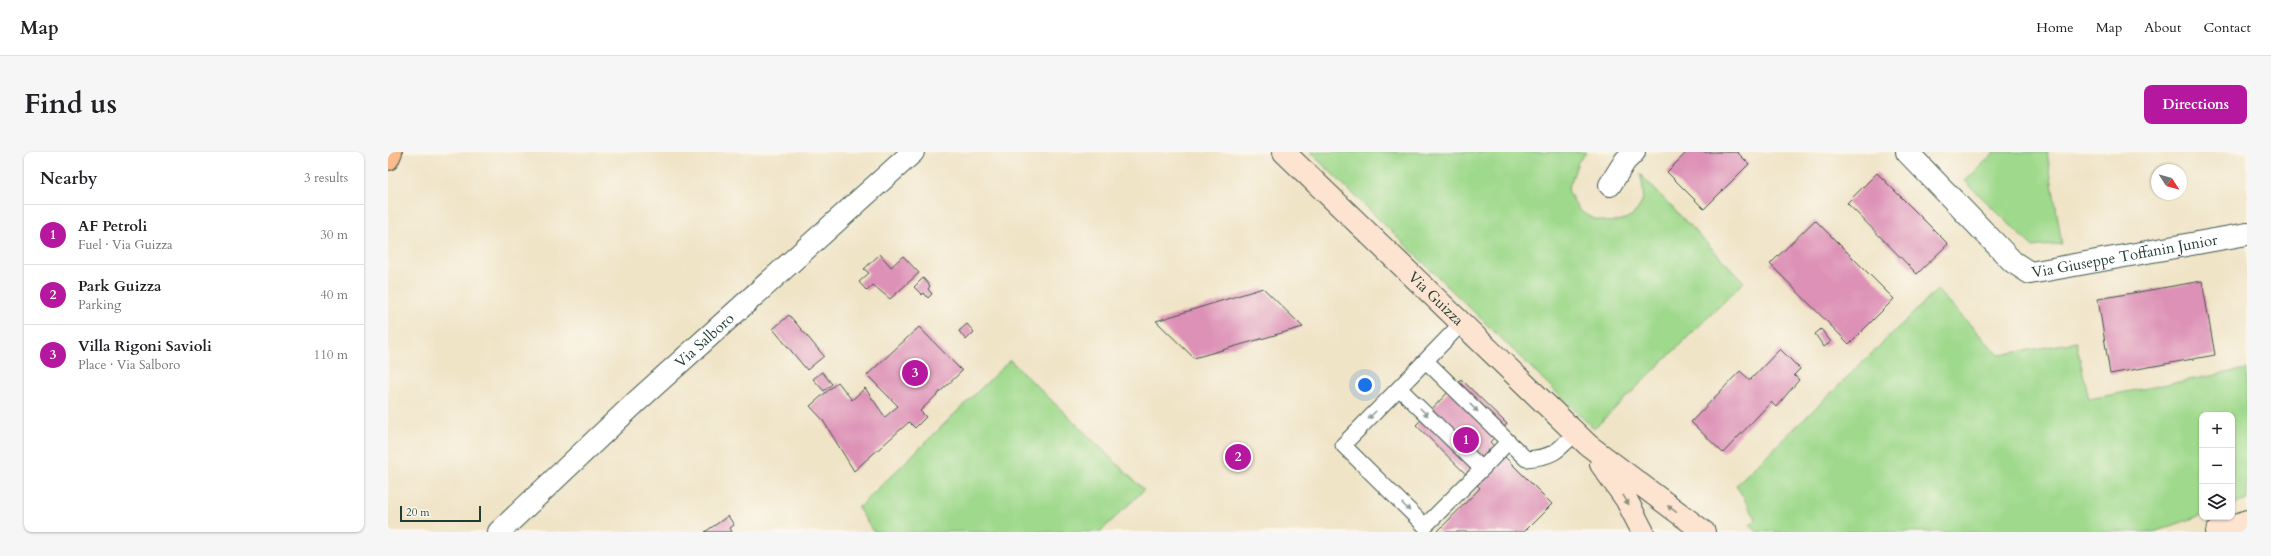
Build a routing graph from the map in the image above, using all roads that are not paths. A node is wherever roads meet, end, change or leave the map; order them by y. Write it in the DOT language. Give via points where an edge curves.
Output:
graph roads {
  1 [pos="391,152"];
  2 [pos="913,152"];
  3 [pos="1284,152"];
  4 [pos="1634,152"];
  5 [pos="1907,152"];
  6 [pos="388,159"];
  7 [pos="1610,184"];
  8 [pos="2247,234"];
  9 [pos="1461,324"];
  10 [pos="1426,361"];
  11 [pos="1399,388"];
  12 [pos="1581,439"];
  13 [pos="1508,442"];
  14 [pos="1482,469"];
  15 [pos="2247,521"];
  16 [pos="499,532"];
  17 [pos="1643,532"];
  18 [pos="1704,532"];
  19 [pos="2216,532"];
  1 -- 6 [label="highway"];
  2 -- 16 [label="street, Via Salboro" via="635,404"];
  3 -- 9 [label="main road, Via Guizza"];
  4 -- 7 [label="street" via="1624,161"];
  5 -- 8 [label="street, Via Giuseppe Toffanin Junior" via="2014,262 2030,273"];
  9 -- 10 [label="lane"];
  9 -- 12 [label="main road, Via Guizza"];
  10 -- 11 [label="lane"];
  10 -- 13 [label="lane, one-way"];
  11 -- 14 [label="lane, one-way"];
  11 -- 14 [label="lane, one-way" via="1343,445 1425,526"];
  12 -- 13 [label="lane" via="1562,446 1546,457 1526,458"];
  12 -- 17 [label="main road, Via Guizza, one-way" via="1626,499"];
  18 -- 12 [label="main road, Via Guizza, one-way"];
  13 -- 14 [label="lane"];
  15 -- 19 [label="main road"];
}
